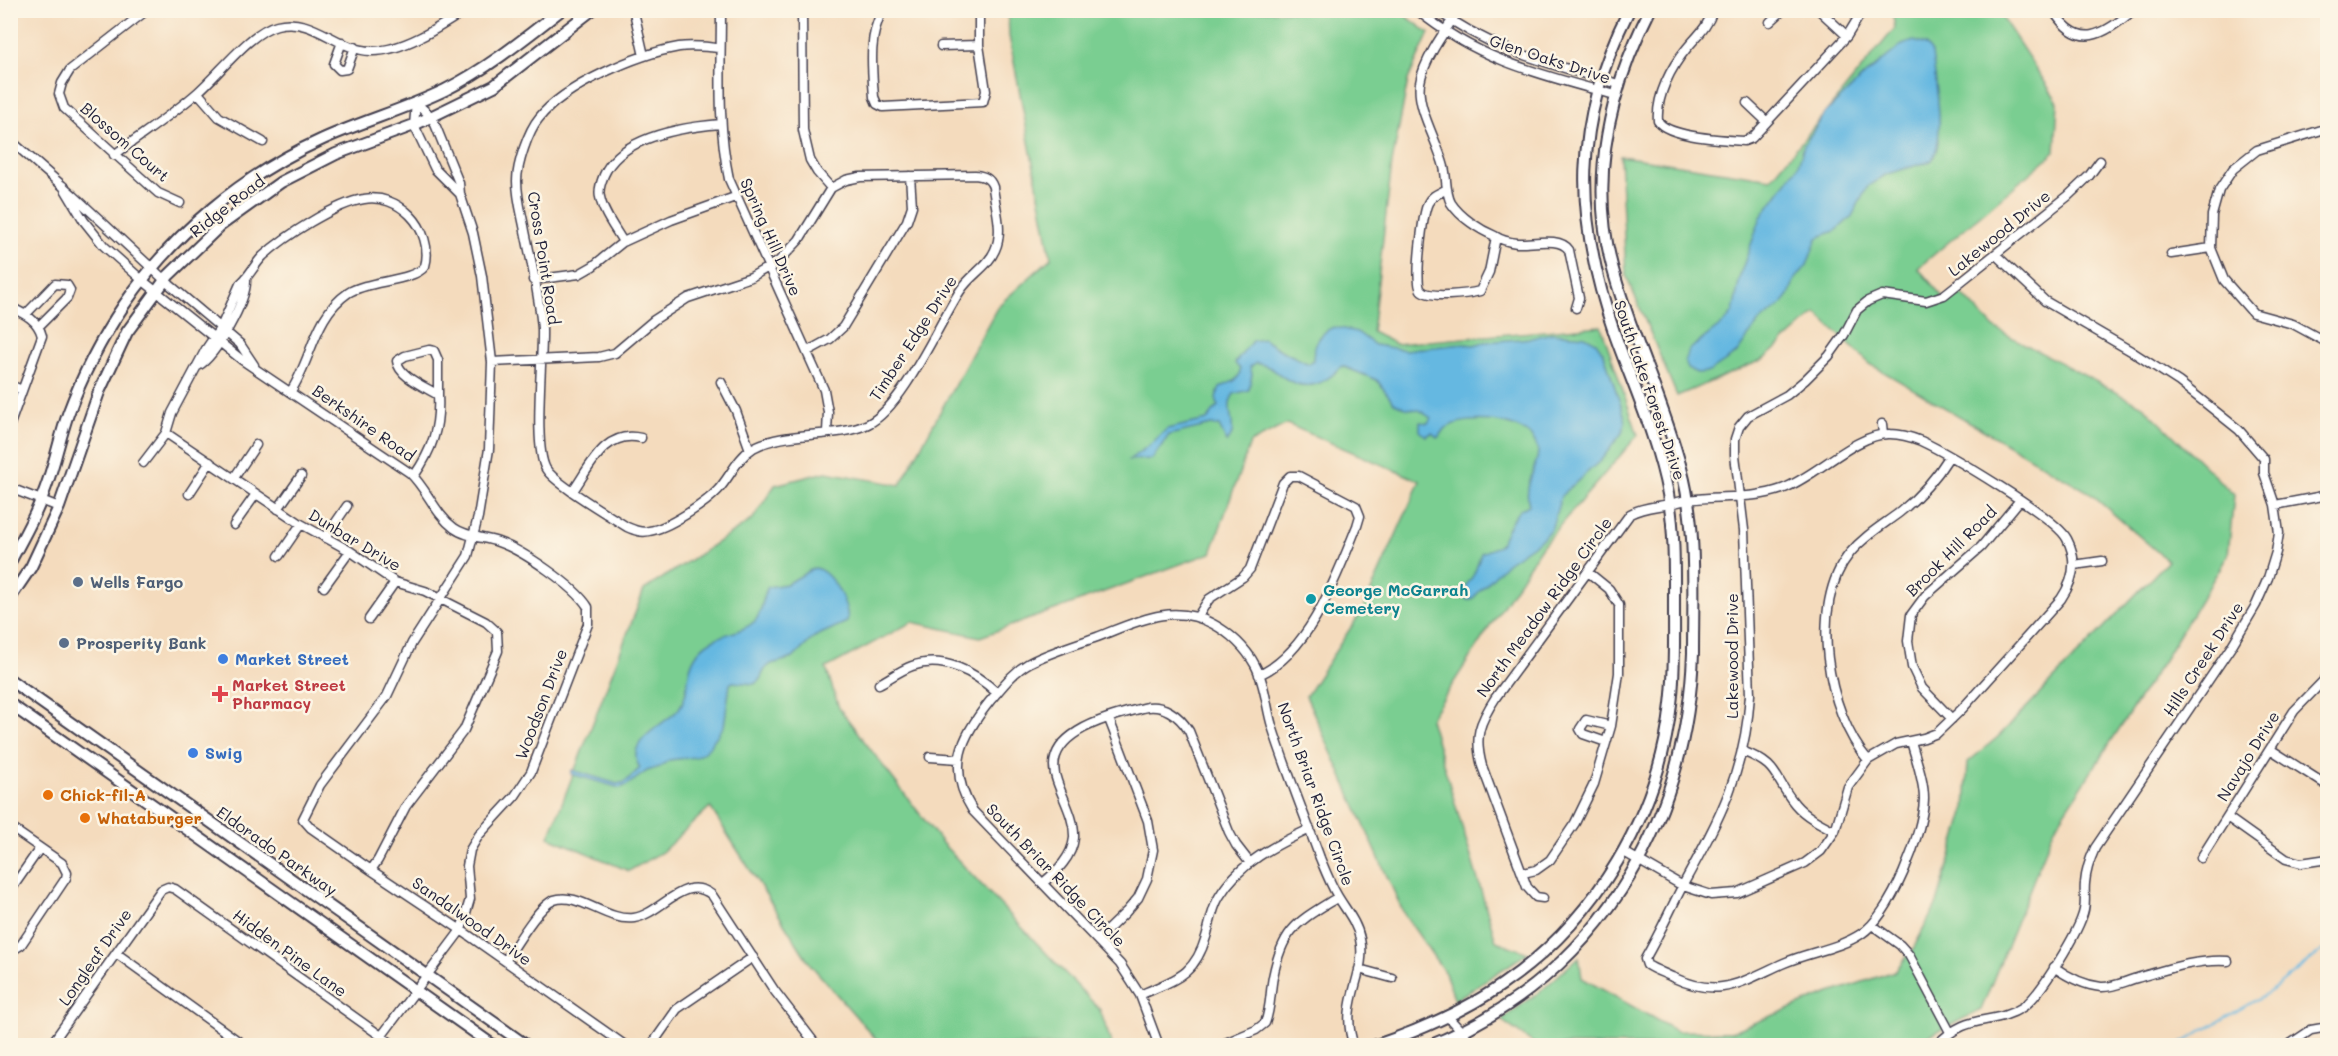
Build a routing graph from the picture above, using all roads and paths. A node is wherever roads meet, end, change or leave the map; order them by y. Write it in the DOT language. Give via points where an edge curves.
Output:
graph roads {
  1 [pos="147,10"];
  2 [pos="466,10"];
  3 [pos="561,10"];
  4 [pos="592,10"];
  5 [pos="721,10"];
  6 [pos="802,10"];
  7 [pos="883,10"];
  8 [pos="979,10"];
  9 [pos="1417,10"];
  10 [pos="1437,10"];
  11 [pos="1459,10"];
  12 [pos="1629,10"];
  13 [pos="1650,10"];
  14 [pos="1713,10"];
  15 [pos="1783,10"];
  16 [pos="1818,10"];
  17 [pos="1860,10"];
  18 [pos="2053,10"];
  19 [pos="2134,10"];
  20 [pos="634,12"];
  21 [pos="1452,21"];
  22 [pos="1770,22"];
  23 [pos="1445,33"];
  24 [pos="1847,36"];
  25 [pos="342,42"];
  26 [pos="979,45"];
  27 [pos="941,46"];
  28 [pos="355,47"];
  29 [pos="719,48"];
  30 [pos="644,57"];
  31 [pos="1600,78"];
  32 [pos="1597,90"];
  33 [pos="1617,90"];
  34 [pos="198,93"];
  35 [pos="416,103"];
  36 [pos="1747,103"];
  37 [pos="432,117"];
  38 [pos="1766,121"];
  39 [pos="721,124"];
  40 [pos="414,125"];
  41 [pos="2328,128"];
  42 [pos="10,140"];
  43 [pos="263,142"];
  44 [pos="114,154"];
  45 [pos="2100,161"];
  46 [pos="910,176"];
  47 [pos="63,186"];
  48 [pos="831,188"];
  49 [pos="1447,189"];
  50 [pos="460,194"];
  51 [pos="735,197"];
  52 [pos="180,203"];
  53 [pos="10,211"];
  54 [pos="10,223"];
  55 [pos="1496,237"];
  56 [pos="624,242"];
  57 [pos="2211,248"];
  58 [pos="2171,254"];
  59 [pos="1996,255"];
  60 [pos="768,268"];
  61 [pos="152,269"];
  62 [pos="142,279"];
  63 [pos="164,280"];
  64 [pos="533,280"];
  65 [pos="157,290"];
  66 [pos="10,307"];
  67 [pos="1576,308"];
  68 [pos="26,314"];
  69 [pos="39,326"];
  70 [pos="224,330"];
  71 [pos="218,339"];
  72 [pos="2328,343"];
  73 [pos="808,351"];
  74 [pos="542,359"];
  75 [pos="492,362"];
  76 [pos="256,368"];
  77 [pos="722,382"];
  78 [pos="10,385"];
  79 [pos="22,390"];
  80 [pos="291,391"];
  81 [pos="438,395"];
  82 [pos="13,407"];
  83 [pos="10,424"];
  84 [pos="1882,424"];
  85 [pos="827,432"];
  86 [pos="166,433"];
  87 [pos="1883,434"];
  88 [pos="641,438"];
  89 [pos="256,445"];
  90 [pos="750,450"];
  91 [pos="1949,457"];
  92 [pos="210,462"];
  93 [pos="143,463"];
  94 [pos="301,476"];
  95 [pos="414,476"];
  96 [pos="234,478"];
  97 [pos="10,488"];
  98 [pos="573,491"];
  99 [pos="189,494"];
  100 [pos="256,494"];
  101 [pos="2328,495"];
  102 [pos="1740,497"];
  103 [pos="42,499"];
  104 [pos="1688,500"];
  105 [pos="2020,500"];
  106 [pos="1670,504"];
  107 [pos="2275,505"];
  108 [pos="347,506"];
  109 [pos="59,507"];
  110 [pos="278,509"];
  111 [pos="301,524"];
  112 [pos="234,525"];
  113 [pos="473,535"];
  114 [pos="325,538"];
  115 [pos="350,551"];
  116 [pos="279,556"];
  117 [pos="2102,561"];
  118 [pos="10,562"];
  119 [pos="2074,565"];
  120 [pos="1588,572"];
  121 [pos="395,582"];
  122 [pos="324,587"];
  123 [pos="10,598"];
  124 [pos="440,600"];
  125 [pos="590,611"];
  126 [pos="1198,616"];
  127 [pos="369,619"];
  128 [pos="1259,675"];
  129 [pos="2327,678"];
  130 [pos="13,681"];
  131 [pos="879,684"];
  132 [pos="997,693"];
  133 [pos="10,704"];
  134 [pos="1109,719"];
  135 [pos="1952,719"];
  136 [pos="1611,726"];
  137 [pos="1911,741"];
  138 [pos="1606,742"];
  139 [pos="2270,749"];
  140 [pos="1742,751"];
  141 [pos="930,757"];
  142 [pos="959,759"];
  143 [pos="1868,760"];
  144 [pos="157,783"];
  145 [pos="2328,786"];
  146 [pos="146,799"];
  147 [pos="2227,817"];
  148 [pos="10,826"];
  149 [pos="1310,829"];
  150 [pos="1835,831"];
  151 [pos="40,848"];
  152 [pos="1624,852"];
  153 [pos="2201,858"];
  154 [pos="2328,859"];
  155 [pos="1639,861"];
  156 [pos="1250,863"];
  157 [pos="371,870"];
  158 [pos="1523,873"];
  159 [pos="1043,883"];
  160 [pos="1683,886"];
  161 [pos="166,887"];
  162 [pos="10,891"];
  163 [pos="1338,897"];
  164 [pos="1543,898"];
  165 [pos="1872,925"];
  166 [pos="461,930"];
  167 [pos="1098,939"];
  168 [pos="13,947"];
  169 [pos="116,953"];
  170 [pos="753,957"];
  171 [pos="505,961"];
  172 [pos="2228,961"];
  173 [pos="2054,967"];
  174 [pos="1359,969"];
  175 [pos="426,975"];
  176 [pos="1392,978"];
  177 [pos="415,991"];
  178 [pos="1140,995"];
  179 [pos="1447,1016"];
  180 [pos="2328,1027"];
  181 [pos="1460,1031"];
  182 [pos="1950,1032"];
  183 [pos="381,1036"];
  184 [pos="50,1046"];
  185 [pos="245,1046"];
  186 [pos="374,1046"];
  187 [pos="395,1046"];
  188 [pos="494,1046"];
  189 [pos="527,1046"];
  190 [pos="626,1046"];
  191 [pos="651,1046"];
  192 [pos="817,1046"];
  193 [pos="1159,1046"];
  194 [pos="1218,1046"];
  195 [pos="1354,1046"];
  196 [pos="1374,1046"];
  197 [pos="1429,1046"];
  198 [pos="1475,1046"];
  199 [pos="1936,1046"];
  200 [pos="2287,1046"];
  1 -- 44 [label="street, Blossom Court" via="70,70 59,94 64,108"];
  2 -- 28 [label="street" via="394,49 369,51"];
  3 -- 35 [label="main road, Ridge Road" via="477,72"];
  4 -- 37 [label="main road, Ridge Road" via="494,86"];
  5 -- 29 [label="street, Spring Hill Drive"];
  6 -- 48 [label="street" via="803,130 810,160"];
  7 -- 26 [label="street" via="874,31 877,104 888,107 979,103 985,99 986,83"];
  8 -- 26 [label="street"];
  9 -- 23 [label="street, Glen Oaks Drive"];
  10 -- 21 [label="street, Glen Oaks Drive"];
  11 -- 21 [label="street"];
  12 -- 31 [label="main road, South Lake Forest Drive"];
  13 -- 33 [label="main road, South Lake Forest Drive"];
  14 -- 38 [label="street" via="1707,26 1673,67 1661,98 1658,121 1664,128 1679,132 1744,141 1752,138"];
  15 -- 22 [label="street"];
  16 -- 24 [label="street"];
  17 -- 24 [label="street"];
  18 -- 19 [label="street" via="2069,31 2082,36 2103,33"];
  20 -- 30 [label="street"];
  21 -- 23 [label="street"];
  21 -- 31 [label="street, Glen Oaks Drive" via="1500,48"];
  23 -- 32 [label="street, Glen Oaks Drive" via="1503,62"];
  23 -- 49 [label="street" via="1419,84 1423,107 1442,158"];
  24 -- 38 [label="street"];
  25 -- 28 [label="street"];
  25 -- 28 [label="street" via="334,64 340,70 347,69"];
  25 -- 34 [label="street" via="300,24 268,27"];
  26 -- 27 [label="street"];
  29 -- 30 [label="street, Cross Point Road" via="678,47"];
  29 -- 39 [label="street, Spring Hill Drive"];
  30 -- 64 [label="street, Cross Point Road" via="588,80 547,109 533,126 517,182"];
  31 -- 32 [label="main road, South Lake Forest Drive"];
  31 -- 33 [label="street, Glen Oaks Drive"];
  32 -- 33 [label="street, Glen Oaks Drive"];
  32 -- 106 [label="main road, South Lake Forest Drive" via="1585,174 1589,240 1602,294 1653,438"];
  33 -- 104 [label="main road, South Lake Forest Drive" via="1603,172 1608,244 1618,287 1681,467"];
  34 -- 43 [label="street" via="219,117"];
  34 -- 44 [label="street"];
  35 -- 37 [label="street"];
  35 -- 40 [label="street"];
  35 -- 61 [label="main road, Ridge Road" via="326,138 263,171 212,208"];
  36 -- 38 [label="street"];
  37 -- 40 [label="main road, Ridge Road"];
  37 -- 50 [label="street"];
  39 -- 51 [label="street, Spring Hill Drive" via="725,162"];
  39 -- 56 [label="street" via="657,136 632,146 612,162 600,185 600,198"];
  40 -- 50 [label="street" via="435,169"];
  40 -- 63 [label="main road, Ridge Road" via="336,154 281,182 221,225"];
  41 -- 57 [label="street" via="2257,150 2233,169 2219,190 2212,215"];
  42 -- 47 [label="street, Berkshire Road"];
  44 -- 52 [label="street, Blossom Court" via="158,193"];
  45 -- 59 [label="street, Lakewood Drive" via="2068,196"];
  46 -- 48 [label="street" via="854,178"];
  46 -- 73 [label="street" via="912,206 908,221 843,327"];
  46 -- 85 [label="street, Timber Edge Drive" via="975,175 988,179 993,187 999,233 995,250 964,284 888,408 864,426"];
  47 -- 61 [label="street, Berkshire Road"];
  47 -- 62 [label="street, Berkshire Road" via="104,246"];
  48 -- 60 [label="street" via="793,248"];
  49 -- 55 [label="street" via="1457,210"];
  49 -- 55 [label="street" via="1432,198 1426,208 1418,274 1421,290 1430,295 1480,291 1486,283"];
  50 -- 75 [label="street" via="482,276"];
  51 -- 56 [label="street"];
  51 -- 60 [label="street, Spring Hill Drive"];
  53 -- 54 [label="street"];
  55 -- 67 [label="street" via="1516,243 1566,246 1579,298"];
  56 -- 64 [label="street" via="579,274"];
  57 -- 58 [label="street"];
  57 -- 72 [label="street" via="2224,280 2253,313 2293,324"];
  59 -- 102 [label="street, Lakewood Drive" via="1939,298 1919,301 1882,295 1857,310 1836,346 1810,375 1787,395 1748,416 1739,427 1735,455"];
  59 -- 107 [label="street, Hills Creek Drive" via="2053,307 2179,382 2239,430 2264,459 2264,473"];
  60 -- 73 [label="street, Spring Hill Drive"];
  60 -- 74 [label="street" via="682,302 615,353"];
  61 -- 62 [label="main road, Ridge Road"];
  61 -- 63 [label="street, Berkshire Road"];
  62 -- 65 [label="street, Berkshire Road"];
  62 -- 103 [label="main road, Ridge Road" via="85,374 68,414"];
  63 -- 65 [label="main road, Ridge Road"];
  63 -- 70 [label="street, Berkshire Road"];
  64 -- 74 [label="street, Cross Point Road" via="542,327"];
  65 -- 71 [label="street, Berkshire Road"];
  65 -- 109 [label="main road, Ridge Road" via="127,332 99,392"];
  66 -- 68 [label="street"];
  68 -- 69 [label="street"];
  68 -- 69 [label="street" via="55,284 67,285 68,298"];
  69 -- 79 [label="street" via="42,336"];
  70 -- 71 [label="street"];
  70 -- 76 [label="street, Berkshire Road" via="240,344"];
  70 -- 80 [label="street" via="246,288 246,280 264,255 289,236 363,199 398,205 421,231 427,255 425,266 414,274 357,288 336,303 320,325"];
  71 -- 76 [label="street, Berkshire Road"];
  71 -- 86 [label="street" via="206,362 198,366"];
  73 -- 85 [label="street, Spring Hill Drive" via="827,401"];
  74 -- 75 [label="street"];
  74 -- 98 [label="street, Cross Point Road" via="542,461 553,478"];
  75 -- 113 [label="street" via="489,449"];
  76 -- 80 [label="street, Berkshire Road"];
  77 -- 90 [label="street"];
  78 -- 79 [label="street"];
  79 -- 82 [label="street"];
  80 -- 95 [label="street, Berkshire Road"];
  81 -- 81 [label="street" via="438,360 434,351 398,361 400,369"];
  81 -- 95 [label="street" via="436,437"];
  82 -- 83 [label="street"];
  84 -- 87 [label="street"];
  85 -- 90 [label="street, Timber Edge Drive"];
  86 -- 92 [label="street, Dunbar Drive"];
  86 -- 93 [label="street"];
  87 -- 91 [label="street" via="1909,437"];
  87 -- 102 [label="street, North Meadow Ridge Circle" via="1855,445 1791,486"];
  88 -- 98 [label="street" via="619,437 605,446"];
  89 -- 96 [label="street"];
  90 -- 98 [label="street, Cross Point Road" via="713,495 647,532 633,529"];
  91 -- 105 [label="street"];
  91 -- 143 [label="street" via="1914,499 1848,555 1834,584 1827,633 1833,687 1846,727"];
  92 -- 96 [label="street, Dunbar Drive"];
  92 -- 99 [label="street"];
  94 -- 110 [label="street"];
  95 -- 113 [label="street, Berkshire Road" via="447,522"];
  96 -- 100 [label="street, Dunbar Drive"];
  97 -- 103 [label="street"];
  100 -- 110 [label="street, Dunbar Drive"];
  100 -- 112 [label="street"];
  101 -- 107 [label="street"];
  102 -- 104 [label="street, North Meadow Ridge Circle"];
  102 -- 140 [label="street, Lakewood Drive" via="1750,695"];
  103 -- 109 [label="street"];
  103 -- 118 [label="main road, Ridge Road"];
  104 -- 106 [label="street, North Meadow Ridge Circle"];
  104 -- 155 [label="main road, South Lake Forest Drive" via="1693,653 1687,725 1666,801"];
  105 -- 119 [label="street" via="2057,525 2067,537"];
  105 -- 135 [label="street, Brook Hill Road" via="1981,547 1925,596 1911,615 1908,641 1912,667 1922,688"];
  106 -- 120 [label="street, North Meadow Ridge Circle" via="1630,514"];
  106 -- 152 [label="main road, South Lake Forest Drive" via="1674,660 1671,704 1653,780"];
  107 -- 173 [label="street, Hills Creek Drive" via="2279,533 2276,552 2256,605 2100,840 2087,868 2081,921"];
  108 -- 114 [label="street"];
  109 -- 123 [label="main road, Ridge Road" via="31,567"];
  110 -- 111 [label="street, Dunbar Drive"];
  111 -- 114 [label="street, Dunbar Drive"];
  111 -- 116 [label="street"];
  113 -- 124 [label="street" via="468,556"];
  113 -- 125 [label="street, Berkshire Road" via="504,544 543,567 579,595"];
  114 -- 115 [label="street, Dunbar Drive"];
  115 -- 121 [label="street, Dunbar Drive"];
  115 -- 122 [label="street"];
  117 -- 119 [label="street"];
  119 -- 135 [label="street" via="2070,585 2061,599"];
  120 -- 136 [label="street" via="1609,589 1618,605 1619,673"];
  120 -- 158 [label="street, North Meadow Ridge Circle" via="1496,697 1478,732 1482,766"];
  121 -- 124 [label="street, Dunbar Drive"];
  121 -- 127 [label="street"];
  124 -- 157 [label="street, Dunbar Drive" via="490,625 497,632 498,651 464,730 406,806"];
  124 -- 157 [label="street, Sandalwood Drive" via="411,643 387,696 320,785 303,819"];
  125 -- 166 [label="street, Woodson Drive" via="531,772 470,850 470,899"];
  126 -- 128 [label="street, North Briar Ridge Circle" via="1237,642"];
  126 -- 128 [label="street" via="1209,599 1243,578 1250,569 1283,483 1290,476 1299,476 1356,506 1360,516 1357,526 1313,620 1285,658"];
  126 -- 132 [label="street, North Briar Ridge Circle" via="1158,615 1039,659 1012,675"];
  128 -- 149 [label="street, North Briar Ridge Circle" via="1272,727"];
  129 -- 139 [label="street, Navajo Drive" via="2294,711"];
  130 -- 144 [label="main road, Eldorado Parkway"];
  131 -- 132 [label="street" via="910,667 938,663 974,674"];
  132 -- 142 [label="street, South Briar Ridge Circle" via="973,723"];
  133 -- 146 [label="main road, Eldorado Parkway"];
  134 -- 156 [label="street" via="1153,707 1183,722 1229,832"];
  134 -- 159 [label="street" via="1071,735 1053,760 1074,838 1065,860"];
  134 -- 167 [label="street" via="1148,821 1154,850 1138,898"];
  135 -- 137 [label="street" via="1937,733"];
  136 -- 138 [label="street"];
  136 -- 138 [label="street" via="1586,720 1580,729 1583,734"];
  137 -- 143 [label="street"];
  137 -- 165 [label="street, Lakewood Drive" via="1923,793 1920,820 1898,886"];
  138 -- 158 [label="street" via="1585,804 1559,848 1542,866"];
  139 -- 145 [label="street"];
  139 -- 147 [label="street, Navajo Drive"];
  140 -- 150 [label="street" via="1768,764 1796,805"];
  140 -- 160 [label="street, Lakewood Drive" via="1719,819"];
  141 -- 142 [label="street"];
  142 -- 159 [label="street, South Briar Ridge Circle" via="961,785 974,811"];
  143 -- 150 [label="street" via="1848,787"];
  144 -- 146 [label="main road"];
  144 -- 175 [label="main road, Eldorado Parkway"];
  146 -- 177 [label="main road, Eldorado Parkway"];
  147 -- 153 [label="street, Navajo Drive"];
  147 -- 154 [label="street" via="2286,859 2301,863"];
  148 -- 151 [label="street"];
  149 -- 156 [label="street"];
  149 -- 163 [label="street, North Briar Ridge Circle"];
  150 -- 160 [label="street" via="1813,858 1737,893 1704,894"];
  151 -- 162 [label="street"];
  151 -- 168 [label="street" via="65,868 66,878 21,945"];
  152 -- 155 [label="street"];
  152 -- 179 [label="main road, South Lake Forest Drive" via="1555,940 1503,984"];
  155 -- 160 [label="street"];
  155 -- 181 [label="main road, South Lake Forest Drive" via="1614,900 1567,955 1513,1000"];
  156 -- 178 [label="street" via="1219,898 1193,967"];
  157 -- 166 [label="street, Sandalwood Drive"];
  158 -- 164 [label="street, North Meadow Ridge Circle" via="1531,893"];
  159 -- 167 [label="street, South Briar Ridge Circle"];
  160 -- 165 [label="street, Lakewood Drive" via="1645,962 1699,988 1726,987 1851,940"];
  161 -- 169 [label="street, Longleaf Drive"];
  161 -- 183 [label="street, Hidden Pine Lane" via="175,889"];
  163 -- 174 [label="street, North Briar Ridge Circle" via="1361,940"];
  163 -- 194 [label="street" via="1300,921 1286,936 1264,1023"];
  165 -- 182 [label="street" via="1909,955"];
  166 -- 171 [label="street, Sandalwood Drive"];
  166 -- 175 [label="street, Woodson Drive"];
  167 -- 178 [label="street, South Briar Ridge Circle"];
  169 -- 184 [label="street, Longleaf Drive"];
  169 -- 185 [label="street"];
  170 -- 171 [label="street" via="712,895 698,888 684,890 645,915 628,919 570,899 554,900 540,911"];
  170 -- 191 [label="street" via="677,1009"];
  170 -- 192 [label="street"];
  171 -- 190 [label="street, Sandalwood Drive"];
  172 -- 173 [label="street" via="2186,963 2104,987 2085,984"];
  173 -- 182 [label="street, Hills Creek Drive" via="2024,1006"];
  174 -- 176 [label="street"];
  174 -- 195 [label="street, North Briar Ridge Circle" via="1349,1012"];
  175 -- 177 [label="street, Woodson Drive"];
  175 -- 189 [label="main road, Eldorado Parkway"];
  177 -- 183 [label="street, Woodson Drive"];
  177 -- 188 [label="main road, Eldorado Parkway"];
  178 -- 193 [label="street, South Briar Ridge Circle"];
  179 -- 181 [label="street"];
  179 -- 196 [label="main road, South Lake Forest Drive"];
  180 -- 200 [label="street" via="2311,1030"];
  181 -- 197 [label="main road, South Lake Forest Drive"];
  181 -- 198 [label="street"];
  182 -- 199 [label="street, Hills Creek Drive"];
  183 -- 186 [label="street, Woodson Drive"];
  183 -- 187 [label="street, Hidden Pine Lane"];
}
